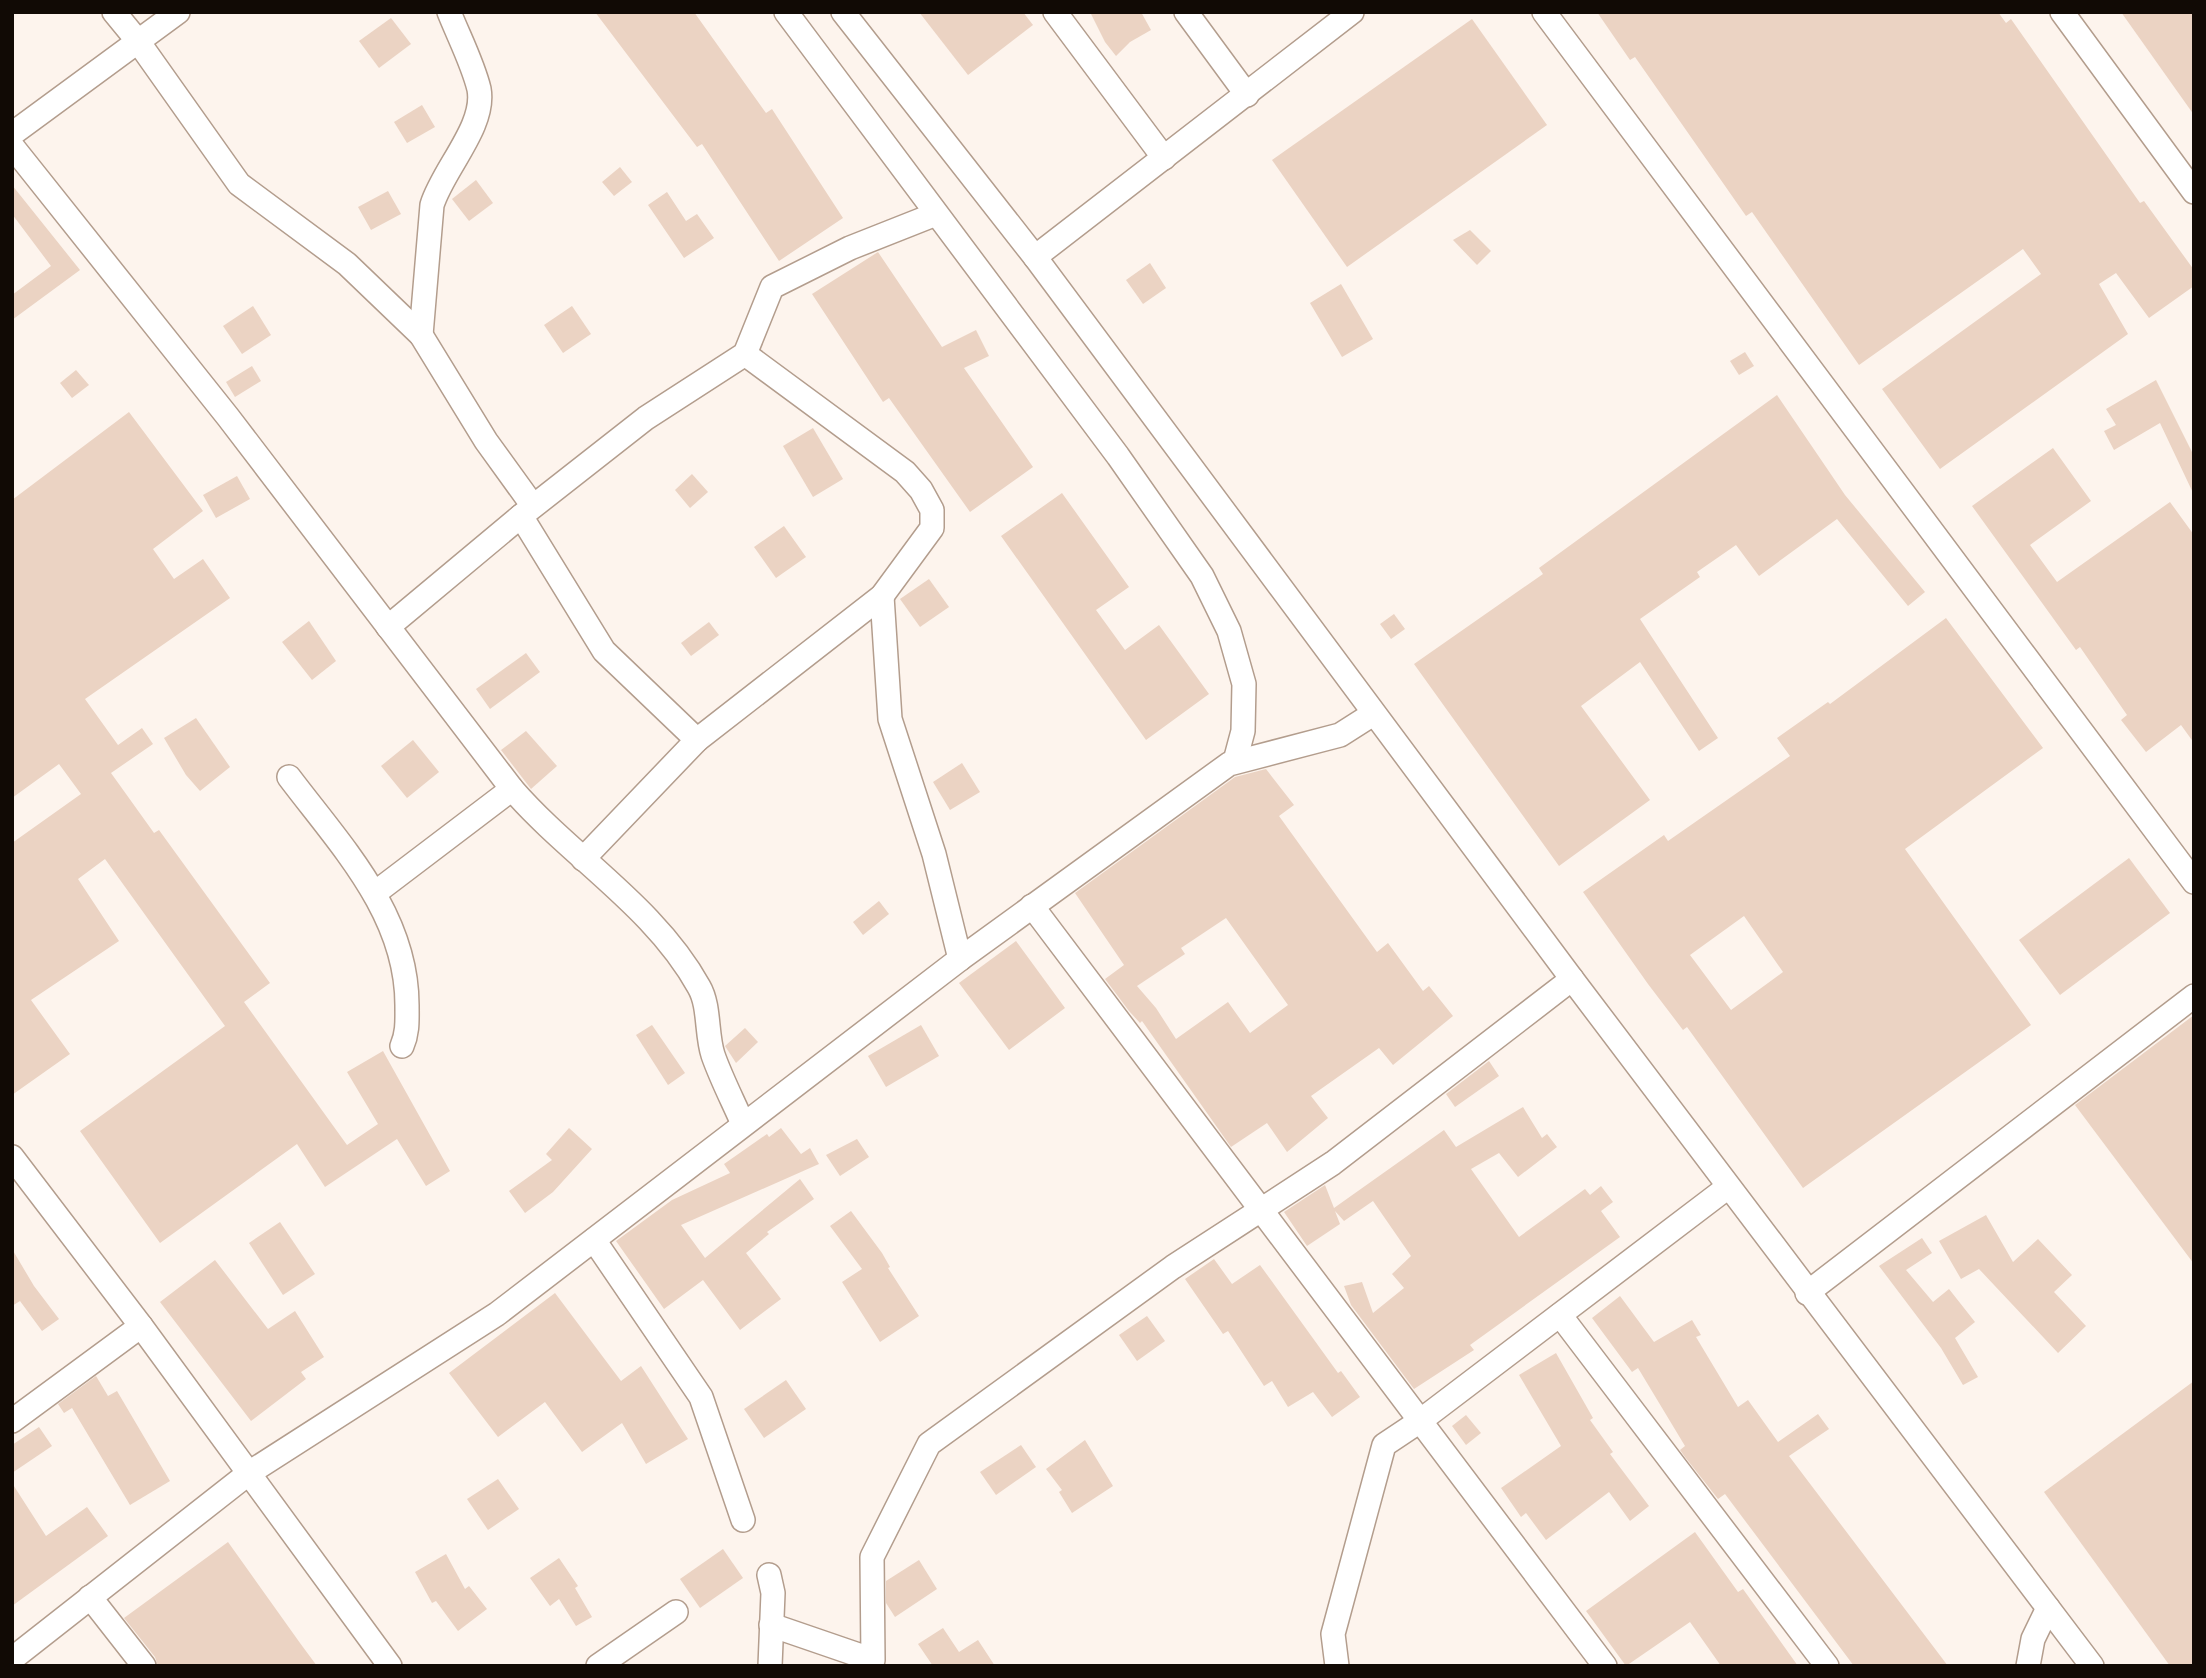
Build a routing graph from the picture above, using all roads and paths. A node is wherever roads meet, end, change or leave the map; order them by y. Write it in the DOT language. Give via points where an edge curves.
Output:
graph roads {
  1 [pos="114,12"];
  2 [pos="177,12"];
  3 [pos="449,12"];
  4 [pos="786,12"];
  5 [pos="843,12"];
  6 [pos="1055,12"];
  7 [pos="1186,12"];
  8 [pos="1352,12"];
  9 [pos="1544,12"];
  10 [pos="2062,12"];
  11 [pos="137,40"];
  12 [pos="1247,95"];
  13 [pos="12,134"];
  14 [pos="12,146"];
  15 [pos="1164,158"];
  16 [pos="2194,192"];
  17 [pos="936,214"];
  18 [pos="1035,257"];
  19 [pos="421,335"];
  20 [pos="745,354"];
  21 [pos="527,511"];
  22 [pos="883,596"];
  23 [pos="388,627"];
  24 [pos="1373,714"];
  25 [pos="697,740"];
  26 [pos="1235,761"];
  27 [pos="289,777"];
  28 [pos="512,789"];
  29 [pos="583,859"];
  30 [pos="2194,882"];
  31 [pos="375,893"];
  32 [pos="1032,906"];
  33 [pos="960,959"];
  34 [pos="1572,979"];
  35 [pos="2194,996"];
  36 [pos="402,1046"];
  37 [pos="743,1124"];
  38 [pos="12,1157"];
  39 [pos="1728,1187"];
  40 [pos="1261,1210"];
  41 [pos="594,1240"];
  42 [pos="1807,1293"];
  43 [pos="1560,1315"];
  44 [pos="141,1326"];
  45 [pos="12,1421"];
  46 [pos="1420,1421"];
  47 [pos="249,1474"];
  48 [pos="744,1520"];
  49 [pos="769,1575"];
  50 [pos="90,1597"];
  51 [pos="2048,1608"];
  52 [pos="676,1612"];
  53 [pos="771,1625"];
  54 [pos="12,1659"];
  55 [pos="144,1666"];
  56 [pos="390,1666"];
  57 [pos="598,1666"];
  58 [pos="770,1666"];
  59 [pos="1337,1666"];
  60 [pos="1605,1666"];
  61 [pos="1827,1666"];
  62 [pos="2028,1666"];
  63 [pos="2092,1666"];
  1 -- 11 [label="street"];
  2 -- 11 [label="street"];
  3 -- 19 [label="street" via="479,89 480,106 432,205"];
  4 -- 17 [label="street"];
  5 -- 18 [label="street"];
  6 -- 15 [label="street"];
  7 -- 12 [label="street"];
  8 -- 12 [label="street"];
  9 -- 30 [label="street"];
  10 -- 16 [label="street"];
  11 -- 13 [label="street"];
  11 -- 19 [label="street" via="239,184 347,264"];
  12 -- 15 [label="street"];
  14 -- 23 [label="street"];
  15 -- 18 [label="street"];
  17 -- 20 [label="street" via="850,248 772,287"];
  17 -- 26 [label="street" via="1202,576 1229,631 1244,684 1243,731"];
  18 -- 24 [label="street"];
  19 -- 21 [label="street"];
  20 -- 21 [label="street" via="646,418"];
  20 -- 22 [label="street" via="905,472 921,490 932,510 932,528"];
  21 -- 23 [label="street"];
  21 -- 25 [label="street" via="604,650"];
  22 -- 25 [label="street"];
  22 -- 33 [label="street" via="890,719 934,854"];
  23 -- 28 [label="street"];
  24 -- 26 [label="street" via="1340,735"];
  24 -- 34 [label="street"];
  25 -- 29 [label="street"];
  26 -- 32 [label="street"];
  27 -- 31 [label="street"];
  28 -- 29 [label="street"];
  28 -- 31 [label="street"];
  29 -- 37 [label="street" via="680,955 701,990 712,1054"];
  31 -- 36 [label="street" via="407,977 407,1034"];
  32 -- 33 [label="street"];
  32 -- 40 [label="street"];
  33 -- 37 [label="street"];
  34 -- 39 [label="street"];
  34 -- 40 [label="street" via="1333,1163"];
  35 -- 42 [label="street"];
  37 -- 41 [label="street"];
  38 -- 44 [label="street"];
  39 -- 42 [label="street"];
  39 -- 43 [label="street"];
  40 -- 46 [label="street"];
  40 -- 53 [label="street" via="1173,1267 929,1444 872,1557 873,1660"];
  41 -- 47 [label="street" via="497,1314"];
  41 -- 48 [label="street" via="701,1397"];
  42 -- 51 [label="street"];
  43 -- 46 [label="street"];
  43 -- 61 [label="street"];
  44 -- 45 [label="street"];
  44 -- 47 [label="street"];
  46 -- 59 [label="street" via="1384,1445 1333,1634"];
  46 -- 60 [label="street"];
  47 -- 50 [label="street"];
  47 -- 56 [label="street"];
  49 -- 53 [label="street"];
  50 -- 54 [label="street"];
  50 -- 55 [label="street"];
  51 -- 62 [label="street" via="2033,1639"];
  51 -- 63 [label="street"];
  52 -- 57 [label="street"];
  53 -- 58 [label="street"];
}
